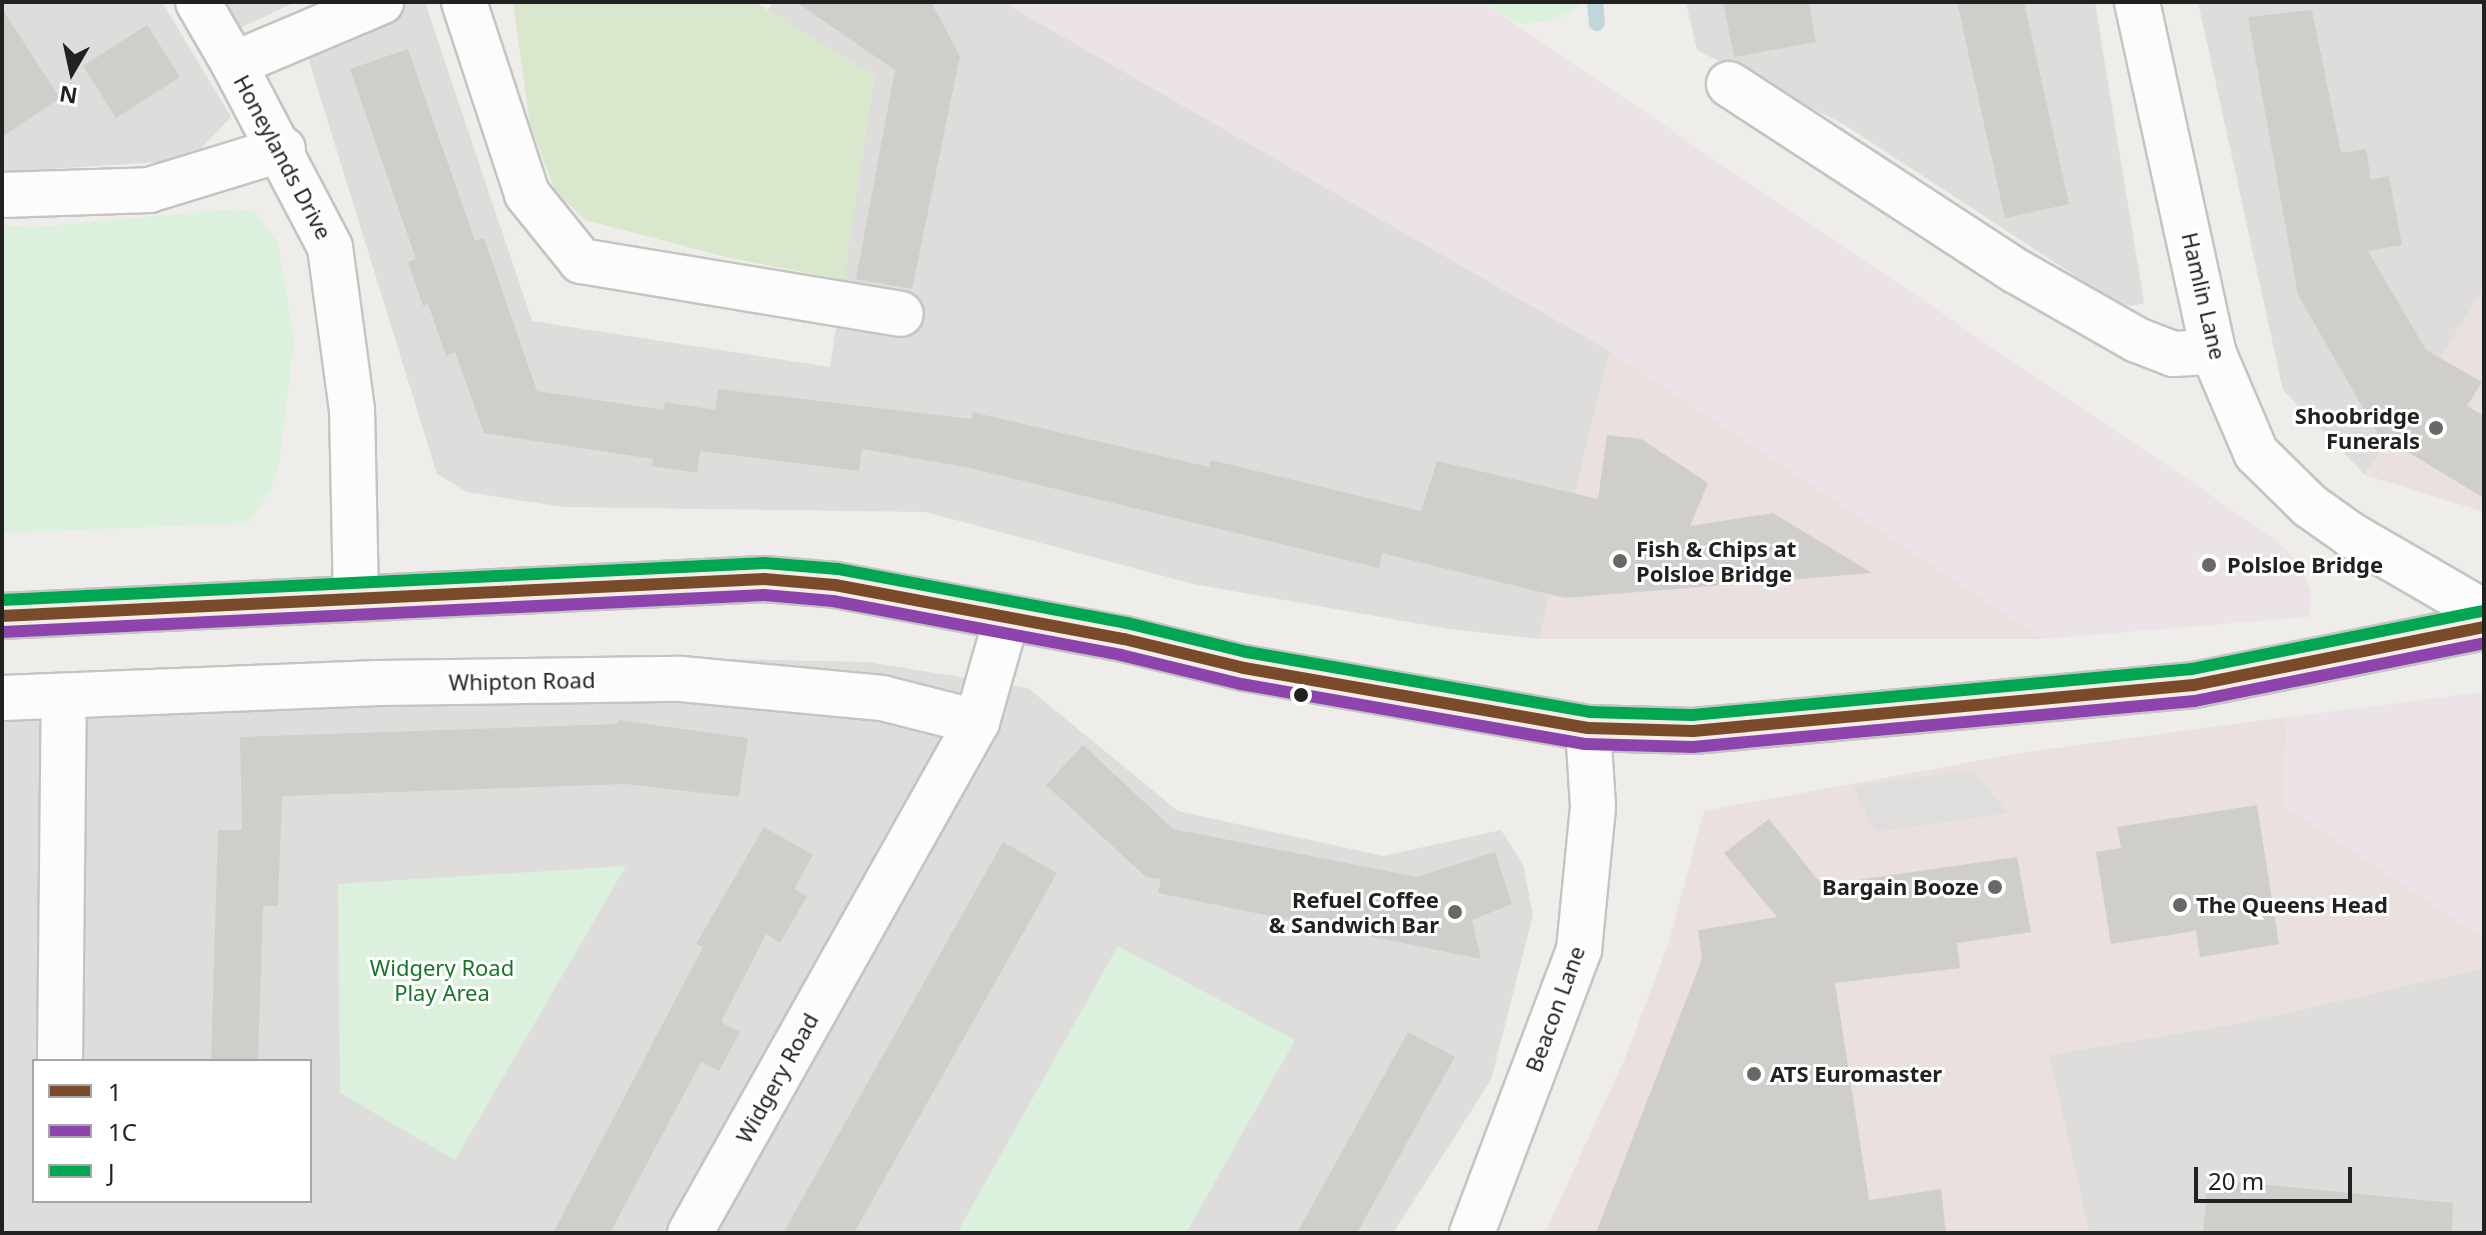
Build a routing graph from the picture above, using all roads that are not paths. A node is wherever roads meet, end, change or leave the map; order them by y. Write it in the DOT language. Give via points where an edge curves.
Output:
graph roads {
  1 [pos="198,2"];
  2 [pos="381,2"];
  3 [pos="464,2"];
  4 [pos="2137,2"];
  5 [pos="234,64"];
  6 [pos="1729,84"];
  7 [pos="283,149"];
  8 [pos="2,195"];
  9 [pos="901,314"];
  10 [pos="2213,352"];
  11 [pos="356,599"];
  12 [pos="2484,612"];
  13 [pos="2,616"];
  14 [pos="1006,620"];
  15 [pos="2484,627"];
  16 [pos="64,696"];
  17 [pos="2,698"];
  18 [pos="977,722"];
  19 [pos="1588,728"];
  20 [pos="60,1059"];
  21 [pos="690,1233"];
  22 [pos="1472,1233"];
  1 -- 5 [label="street"];
  2 -- 5 [label="street, Honeylands Drive"];
  3 -- 9 [label="street" via="527,194 581,261"];
  4 -- 10 [label="street, Hamlin Lane"];
  5 -- 7 [label="street, Honeylands Drive"];
  6 -- 10 [label="street" via="2016,271 2137,340 2173,354"];
  7 -- 8 [label="street" via="149,190"];
  7 -- 11 [label="street, Honeylands Drive" via="330,247 346,339"];
  10 -- 12 [label="street, Hamlin Lane" via="2256,453 2310,506"];
  11 -- 13 [label="main road"];
  11 -- 14 [label="main road" via="764,579 835,585"];
  14 -- 18 [label="street, Widgery Road"];
  14 -- 19 [label="main road"];
  15 -- 19 [label="main road" via="2194,685 1815,724 1693,731"];
  16 -- 17 [label="street, Whipton Road"];
  16 -- 18 [label="street, Whipton Road" via="378,683 681,679 882,698"];
  16 -- 20 [label="street"];
  18 -- 21 [label="street, Widgery Road"];
  19 -- 22 [label="street, Beacon Lane" via="1593,806 1579,950"];
}
